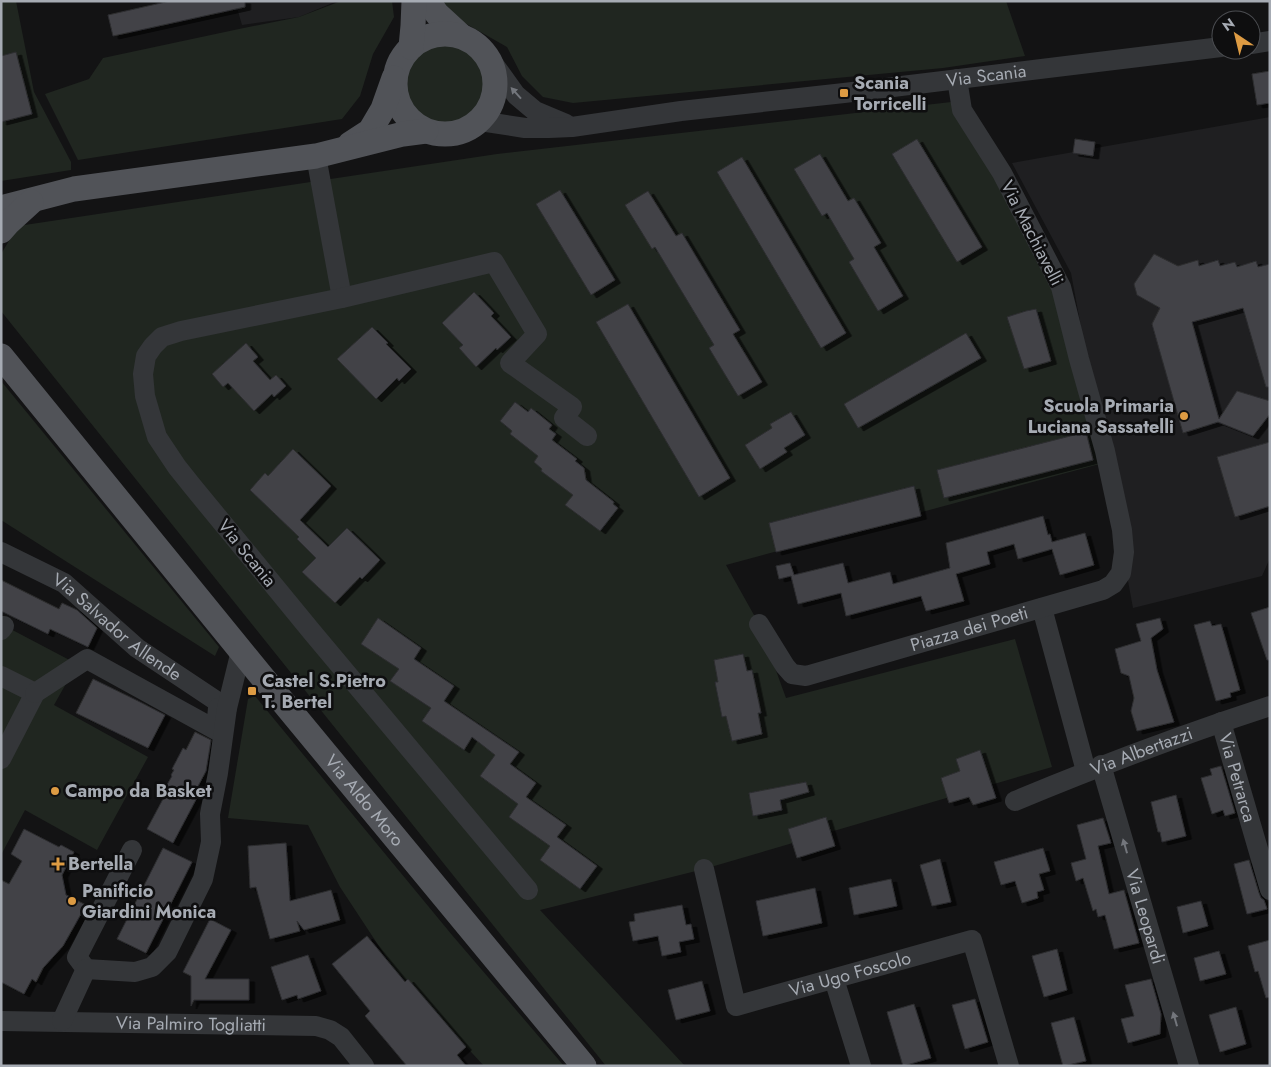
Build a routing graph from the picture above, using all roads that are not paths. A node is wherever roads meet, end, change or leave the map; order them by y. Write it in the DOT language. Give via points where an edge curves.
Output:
graph roads {
  1 [pos="414,1"];
  2 [pos="428,1"];
  3 [pos="461,36"];
  4 [pos="411,47"];
  5 [pos="1211,48"];
  6 [pos="490,60"];
  7 [pos="394,78"];
  8 [pos="957,79"];
  9 [pos="480,121"];
  10 [pos="547,122"];
  11 [pos="426,131"];
  12 [pos="342,150"];
  13 [pos="316,156"];
  14 [pos="35,199"];
  15 [pos="1,208"];
  16 [pos="1,231"];
  17 [pos="342,298"];
  18 [pos="1,356"];
  19 [pos="587,436"];
  20 [pos="1,552"];
  21 [pos="1042,608"];
  22 [pos="759,624"];
  23 [pos="241,651"];
  24 [pos="259,673"];
  25 [pos="1,676"];
  26 [pos="35,693"];
  27 [pos="224,700"];
  28 [pos="1270,706"];
  29 [pos="1221,722"];
  30 [pos="1,759"];
  31 [pos="1094,768"];
  32 [pos="1015,801"];
  33 [pos="132,850"];
  34 [pos="704,870"];
  35 [pos="528,890"];
  36 [pos="1270,890"];
  37 [pos="86,969"];
  38 [pos="834,979"];
  39 [pos="1,1021"];
  40 [pos="62,1021"];
  41 [pos="364,1066"];
  42 [pos="584,1066"];
  43 [pos="861,1066"];
  44 [pos="1009,1066"];
  45 [pos="1189,1066"];
  1 -- 4 [label="main road"];
  2 -- 3 [label="main road"];
  3 -- 4 [label="main road, Via Scania" via="434,34"];
  3 -- 6 [label="main road, Via Scania" via="478,45"];
  4 -- 7 [label="main road, Via Scania" via="397,66"];
  5 -- 8 [label="street, Via Scania"];
  6 -- 9 [label="main road" via="495,75 495,92 490,108"];
  10 -- 6 [label="street, Via Scania, one-way" via="516,95"];
  7 -- 11 [label="main road" via="401,110"];
  7 -- 12 [label="main road, Via Scania" via="383,109 370,131"];
  8 -- 10 [label="street, Via Scania" via="572,127"];
  8 -- 21 [label="street, Via Machiavelli" via="962,110 1002,173 1061,287 1105,451 1122,530 1124,552 1121,573 1113,584 1104,590"];
  9 -- 10 [label="street, Via Scania" via="525,128"];
  9 -- 11 [label="main road, Via Scania" via="454,134"];
  11 -- 12 [label="main road, Via Scania"];
  12 -- 13 [label="main road, Via Scania"];
  13 -- 14 [label="main road, Via Scania" via="74,189"];
  13 -- 17 [label="street"];
  14 -- 15 [label="main road, Via Scania"];
  14 -- 16 [label="main road, Via Scania"];
  17 -- 19 [label="street, Via Scania" via="494,262 537,334 510,363 572,407 564,418"];
  17 -- 35 [label="street, Via Scania" via="162,337 146,356 143,374 150,415 157,437 177,468"];
  18 -- 23 [label="main road, Via Aldo Moro"];
  20 -- 27 [label="street, Via Salvador Allende" via="64,583 137,648"];
  21 -- 22 [label="street, Piazza dei Poeti" via="806,676 792,674"];
  21 -- 31 [label="street, Piazza dei Poeti"];
  23 -- 24 [label="main road, Via Aldo Moro"];
  23 -- 27 [label="street"];
  24 -- 27 [label="street"];
  24 -- 42 [label="main road, Via Aldo Moro"];
  25 -- 26 [label="street"];
  26 -- 27 [label="street" via="87,659 216,730"];
  26 -- 30 [label="street"];
  27 -- 37 [label="street" via="218,773 210,814 211,842 203,879 167,952 152,967 135,972"];
  28 -- 29 [label="street, Via Albertazzi"];
  29 -- 31 [label="street, Via Albertazzi"];
  29 -- 36 [label="street, Via Petrarca"];
  31 -- 32 [label="street, Via Albertazzi"];
  45 -- 31 [label="street, Via Leopardi, one-way"];
  33 -- 37 [label="street" via="77,958"];
  34 -- 38 [label="street, Via Ugo Foscolo" via="736,1006"];
  37 -- 40 [label="street"];
  38 -- 43 [label="street"];
  38 -- 44 [label="street, Via Ugo Foscolo" via="972,940"];
  39 -- 40 [label="street, Via Palmiro Togliatti"];
  40 -- 41 [label="street, Via Palmiro Togliatti" via="316,1026 341,1037"];
}
